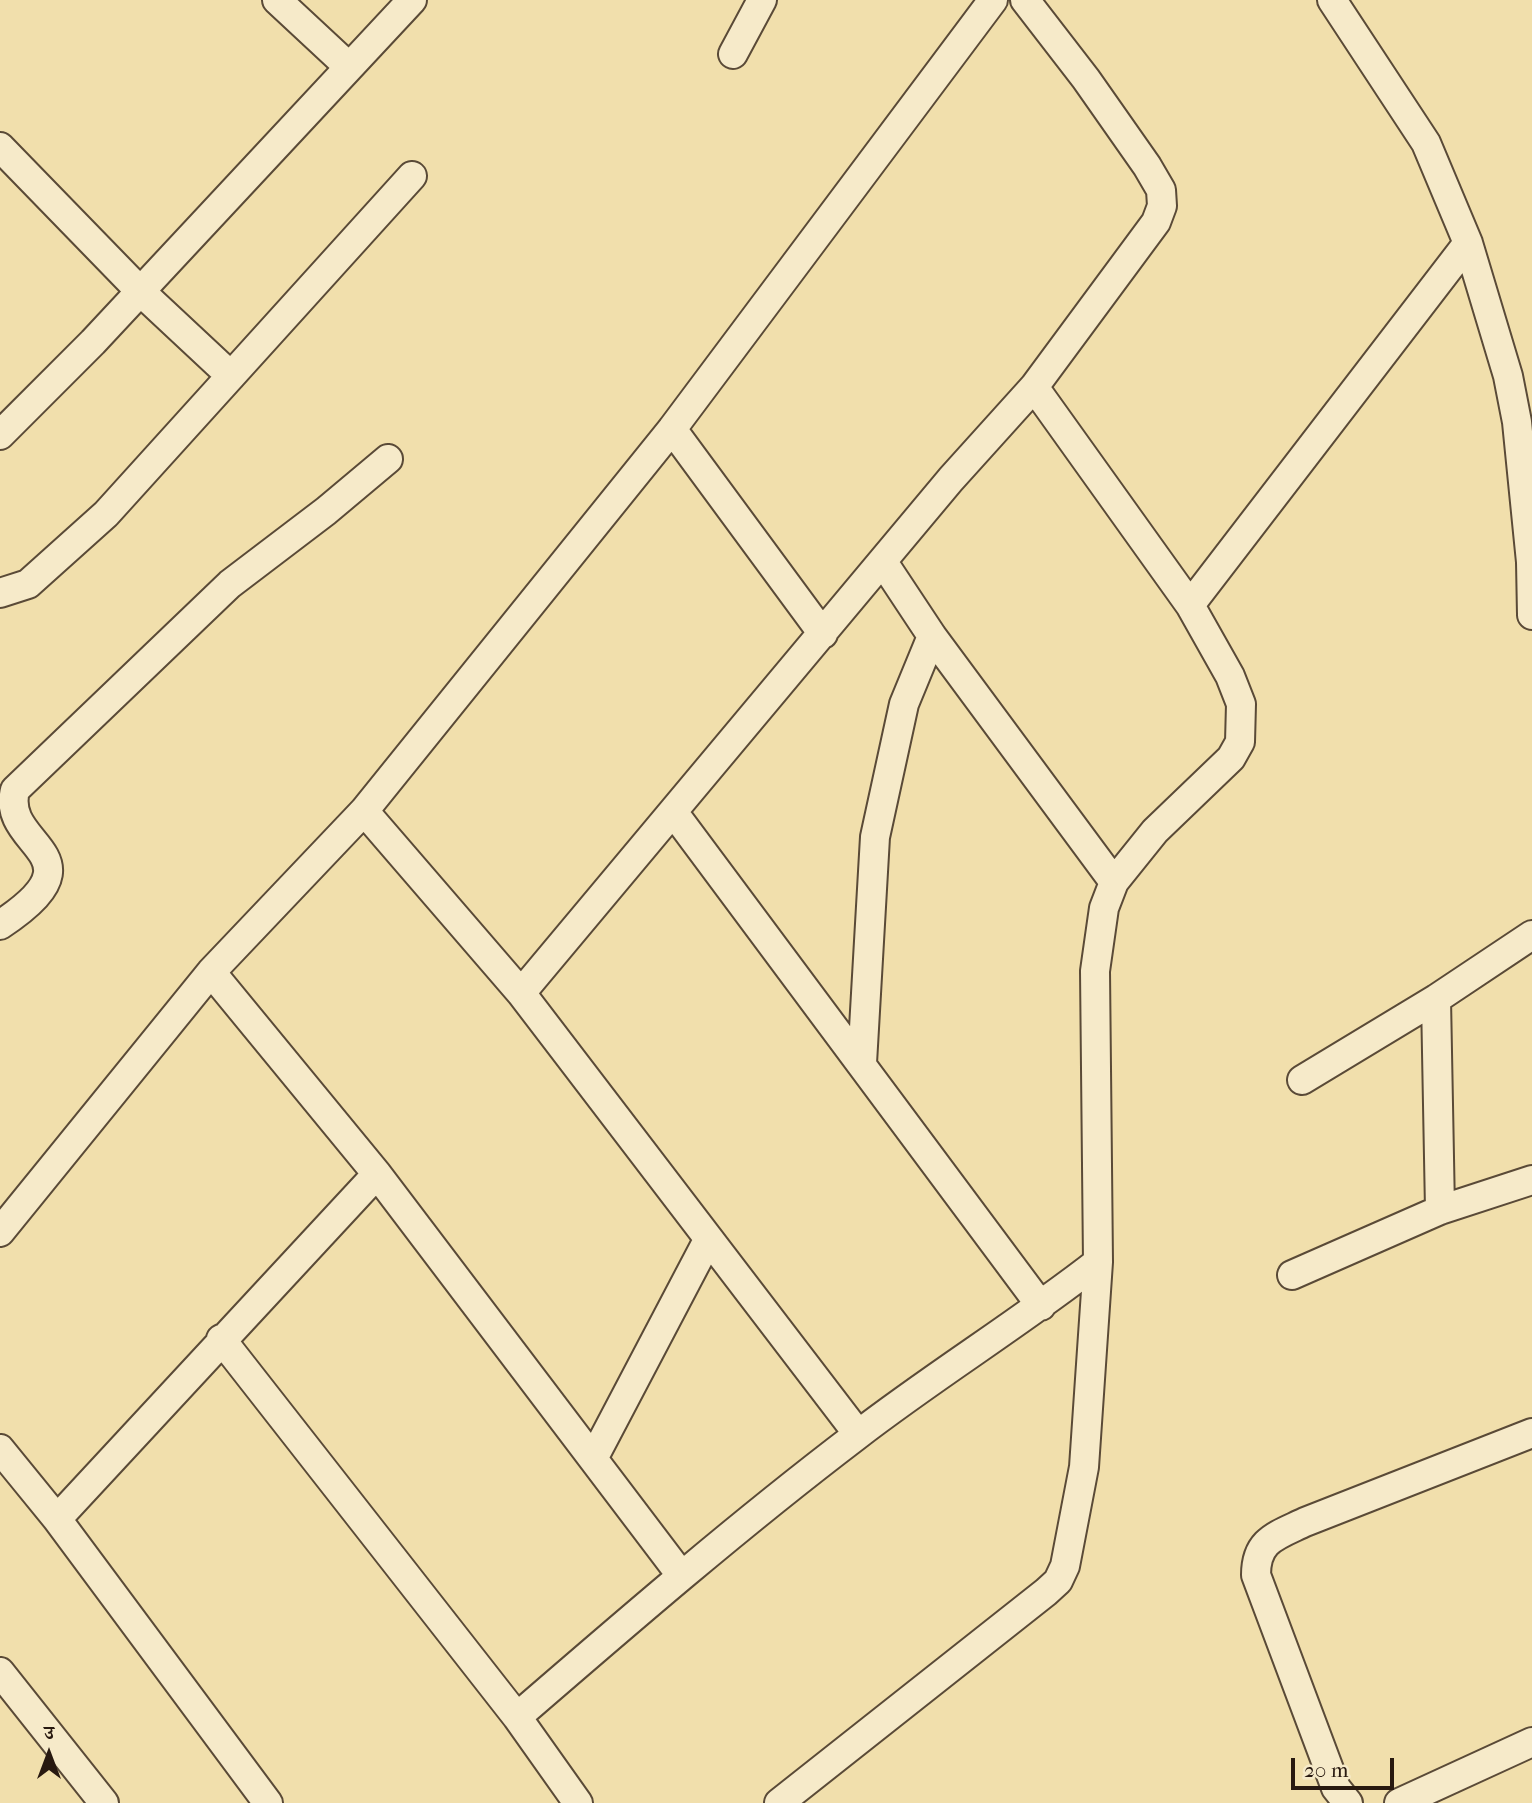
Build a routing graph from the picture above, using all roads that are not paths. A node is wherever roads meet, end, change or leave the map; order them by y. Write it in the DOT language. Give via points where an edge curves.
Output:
graph roads {
  1 [pos="276,0"];
  2 [pos="412,0"];
  3 [pos="762,0"];
  4 [pos="993,0"];
  5 [pos="1025,0"];
  6 [pos="1332,0"];
  7 [pos="733,54"];
  8 [pos="349,67"];
  9 [pos="0,147"];
  10 [pos="412,176"];
  11 [pos="1468,243"];
  12 [pos="140,291"];
  13 [pos="231,376"];
  14 [pos="1034,387"];
  15 [pos="672,429"];
  16 [pos="0,435"];
  17 [pos="388,459"];
  18 [pos="883,562"];
  19 [pos="0,593"];
  20 [pos="1532,600"];
  21 [pos="1190,605"];
  22 [pos="1532,615"];
  23 [pos="823,634"];
  24 [pos="932,636"];
  25 [pos="364,811"];
  26 [pos="674,813"];
  27 [pos="1114,882"];
  28 [pos="0,925"];
  29 [pos="1532,935"];
  30 [pos="211,972"];
  31 [pos="522,993"];
  32 [pos="1436,999"];
  33 [pos="862,1063"];
  34 [pos="1302,1080"];
  35 [pos="377,1174"];
  36 [pos="1532,1180"];
  37 [pos="1440,1210"];
  38 [pos="0,1232"];
  39 [pos="708,1240"];
  40 [pos="1098,1262"];
  41 [pos="1292,1275"];
  42 [pos="1041,1306"];
  43 [pos="221,1339"];
  44 [pos="1532,1433"];
  45 [pos="858,1434"];
  46 [pos="0,1449"];
  47 [pos="594,1457"];
  48 [pos="57,1519"];
  49 [pos="681,1575"];
  50 [pos="0,1672"];
  51 [pos="517,1717"];
  52 [pos="1532,1742"];
  53 [pos="104,1803"];
  54 [pos="268,1803"];
  55 [pos="578,1803"];
  56 [pos="779,1803"];
  57 [pos="1348,1803"];
  58 [pos="1399,1803"];
  1 -- 8 [label="street"];
  2 -- 8 [label="street"];
  3 -- 7 [label="street"];
  4 -- 15 [label="street"];
  5 -- 14 [label="street" via="1086,79 1161,190 1156,222"];
  6 -- 11 [label="street" via="1426,143"];
  8 -- 12 [label="street"];
  9 -- 12 [label="street"];
  10 -- 13 [label="street"];
  11 -- 20 [label="street" via="1517,422"];
  11 -- 21 [label="street"];
  12 -- 13 [label="street"];
  12 -- 16 [label="street"];
  13 -- 19 [label="street" via="106,514 29,584"];
  14 -- 18 [label="street"];
  14 -- 21 [label="street"];
  15 -- 23 [label="street"];
  15 -- 25 [label="street"];
  17 -- 28 [label="street" via="230,584 15,790 13,812 44,857 48,879 19,912"];
  18 -- 23 [label="street"];
  18 -- 24 [label="street"];
  20 -- 22 [label="street"];
  21 -- 27 [label="street" via="1241,704 1240,742 1231,758 1155,831"];
  23 -- 26 [label="street"];
  24 -- 27 [label="street"];
  24 -- 33 [label="street" via="904,704 875,837"];
  25 -- 30 [label="street"];
  25 -- 31 [label="street"];
  26 -- 31 [label="street"];
  26 -- 33 [label="street"];
  27 -- 40 [label="street" via="1104,908 1095,971"];
  29 -- 32 [label="street"];
  30 -- 35 [label="street"];
  30 -- 38 [label="street"];
  31 -- 39 [label="street"];
  32 -- 34 [label="street"];
  32 -- 37 [label="street"];
  33 -- 42 [label="street"];
  35 -- 43 [label="street"];
  35 -- 47 [label="street"];
  36 -- 37 [label="street"];
  37 -- 41 [label="street"];
  39 -- 45 [label="street"];
  39 -- 47 [label="street"];
  40 -- 42 [label="street"];
  40 -- 56 [label="street" via="1084,1467 1058,1581"];
  42 -- 45 [label="street"];
  43 -- 48 [label="street"];
  43 -- 51 [label="street"];
  44 -- 57 [label="street" via="1305,1522 1261,1547 1256,1575 1336,1788"];
  45 -- 49 [label="street"];
  46 -- 48 [label="street"];
  47 -- 49 [label="street"];
  48 -- 54 [label="street"];
  49 -- 51 [label="street"];
  50 -- 53 [label="street"];
  51 -- 55 [label="street"];
  52 -- 58 [label="street"];
}
